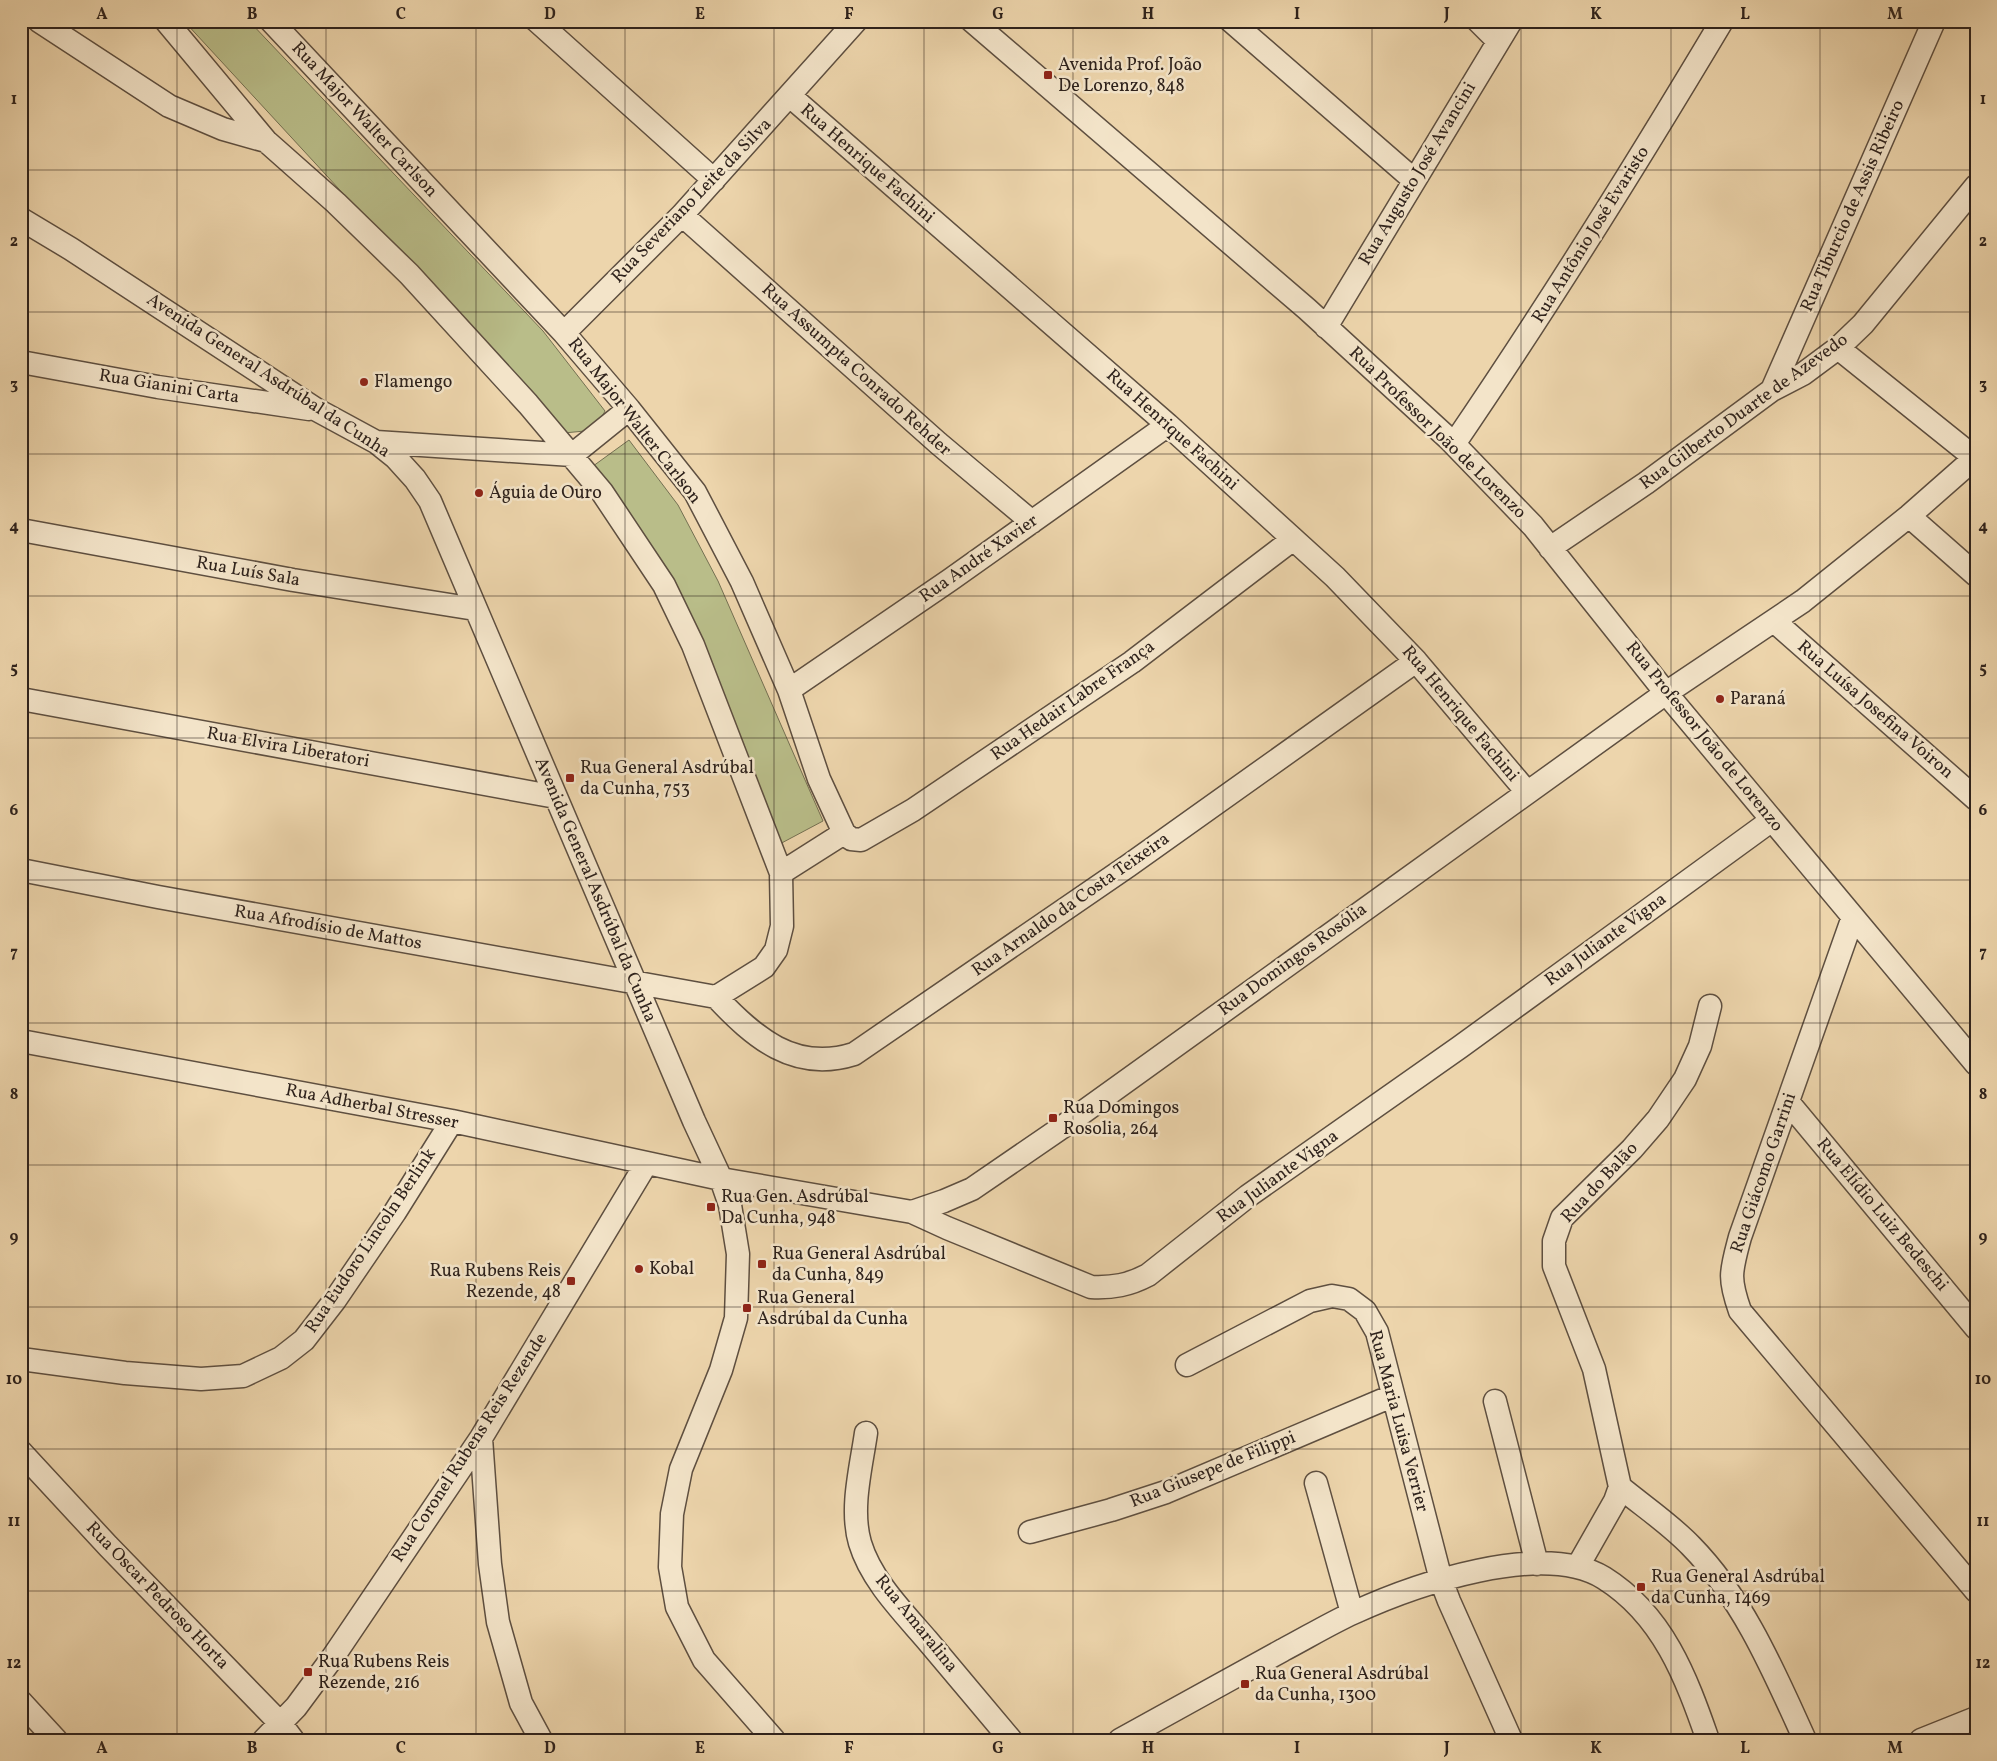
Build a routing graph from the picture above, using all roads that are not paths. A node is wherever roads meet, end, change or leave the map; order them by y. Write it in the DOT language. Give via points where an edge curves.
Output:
graph roads {
  1 [pos="39,21"];
  2 [pos="166,21"];
  3 [pos="271,21"];
  4 [pos="537,21"];
  5 [pos="856,21"];
  6 [pos="972,21"];
  7 [pos="1231,21"];
  8 [pos="1478,21"];
  9 [pos="1511,21"];
  10 [pos="1722,21"];
  11 [pos="1934,21"];
  12 [pos="1498,40"];
  13 [pos="790,96"];
  14 [pos="266,141"];
  15 [pos="714,180"];
  16 [pos="1414,180"];
  17 [pos="1976,186"];
  18 [pos="682,215"];
  19 [pos="21,219"];
  20 [pos="1326,327"];
  21 [pos="564,333"];
  22 [pos="1838,348"];
  23 [pos="21,362"];
  24 [pos="1772,390"];
  25 [pos="629,409"];
  26 [pos="317,410"];
  27 [pos="1168,425"];
  28 [pos="376,442"];
  29 [pos="1454,444"];
  30 [pos="572,455"];
  31 [pos="1976,458"];
  32 [pos="1909,516"];
  33 [pos="1032,522"];
  34 [pos="21,530"];
  35 [pos="1292,540"];
  36 [pos="1550,548"];
  37 [pos="1976,575"];
  38 [pos="475,609"];
  39 [pos="1774,621"];
  40 [pos="1416,661"];
  41 [pos="789,690"];
  42 [pos="1666,693"];
  43 [pos="21,699"];
  44 [pos="1526,792"];
  45 [pos="556,797"];
  46 [pos="1976,799"];
  47 [pos="1772,820"];
  48 [pos="844,833"];
  49 [pos="21,870"];
  50 [pos="781,873"];
  51 [pos="1853,918"];
  52 [pos="636,984"];
  53 [pos="716,997"];
  54 [pos="1710,1006"];
  55 [pos="21,1041"];
  56 [pos="1976,1064"];
  57 [pos="1788,1102"];
  58 [pos="452,1122"];
  59 [pos="646,1164"];
  60 [pos="722,1179"];
  61 [pos="912,1212"];
  62 [pos="1976,1328"];
  63 [pos="21,1359"];
  64 [pos="1187,1365"];
  65 [pos="1392,1396"];
  66 [pos="1495,1401"];
  67 [pos="866,1433"];
  68 [pos="481,1438"];
  69 [pos="21,1452"];
  70 [pos="1316,1483"];
  71 [pos="1620,1487"];
  72 [pos="1030,1532"];
  73 [pos="1537,1564"];
  74 [pos="1578,1566"];
  75 [pos="1441,1580"];
  76 [pos="1976,1591"];
  77 [pos="1352,1613"];
  78 [pos="21,1702"];
  79 [pos="1976,1718"];
  80 [pos="287,1732"];
  81 [pos="1502,1736"];
  82 [pos="56,1740"];
  83 [pos="264,1740"];
  84 [pos="541,1740"];
  85 [pos="774,1740"];
  86 [pos="1010,1740"];
  87 [pos="1120,1740"];
  88 [pos="1708,1740"];
  89 [pos="1805,1740"];
  90 [pos="1921,1740"];
  1 -- 14 [label="street" via="169,106 223,130"];
  2 -- 14 [label="street"];
  3 -- 21 [label="street, Rua Major Walter Carlson"];
  4 -- 15 [label="street"];
  5 -- 13 [label="street, Rua Severiano Leite da Silva"];
  6 -- 20 [label="street, Rua Professor João de Lorenzo"];
  7 -- 16 [label="street"];
  8 -- 12 [label="street"];
  9 -- 12 [label="street, Rua Augusto José Avancini"];
  10 -- 29 [label="street, Rua Antônio José Evaristo" via="1636,166"];
  11 -- 24 [label="street, Rua Tiburcio de Assis Ribeiro"];
  12 -- 16 [label="street, Rua Augusto José Avancini"];
  13 -- 15 [label="street, Rua Severiano Leite da Silva"];
  13 -- 27 [label="street, Rua Henrique Fachini"];
  14 -- 30 [label="street" via="336,203 408,274"];
  15 -- 18 [label="street, Rua Severiano Leite da Silva"];
  16 -- 20 [label="street, Rua Augusto José Avancini"];
  17 -- 22 [label="street, Rua Gilberto Duarte de Azevedo" via="1870,316"];
  18 -- 21 [label="street, Rua Severiano Leite da Silva"];
  18 -- 33 [label="street, Rua Assumpta Conrado Rehder" via="938,443"];
  19 -- 26 [label="street, Avenida General Asdrúbal da Cunha"];
  20 -- 29 [label="street, Rua Professor João de Lorenzo"];
  21 -- 25 [label="street, Rua Major Walter Carlson"];
  22 -- 24 [label="street, Rua Gilberto Duarte de Azevedo" via="1803,374"];
  22 -- 31 [label="street"];
  23 -- 26 [label="street, Rua Gianini Carta" via="158,387"];
  24 -- 36 [label="street, Rua Gilberto Duarte de Azevedo" via="1646,483"];
  25 -- 30 [label="street"];
  25 -- 41 [label="street, Rua Major Walter Carlson" via="694,492 742,582"];
  26 -- 28 [label="street, Avenida General Asdrúbal da Cunha"];
  27 -- 33 [label="street, Rua André Xavier"];
  27 -- 35 [label="street, Rua Henrique Fachini"];
  28 -- 30 [label="street"];
  28 -- 38 [label="street, Avenida General Asdrúbal da Cunha" via="396,458 430,501"];
  29 -- 36 [label="street, Rua Professor João de Lorenzo"];
  30 -- 50 [label="street" via="602,492 664,585 693,645"];
  31 -- 32 [label="street, Rua Domingos Rosólia"];
  32 -- 37 [label="street"];
  32 -- 39 [label="street, Rua Domingos Rosólia"];
  33 -- 41 [label="street, Rua André Xavier"];
  34 -- 38 [label="street, Rua Luís Sala" via="293,580"];
  35 -- 40 [label="street, Rua Henrique Fachini" via="1335,577"];
  35 -- 48 [label="street, Rua Hedair Labre França" via="1132,662 913,810 861,840 851,839"];
  36 -- 42 [label="street, Rua Professor João de Lorenzo"];
  38 -- 45 [label="street, Avenida General Asdrúbal da Cunha"];
  39 -- 42 [label="street, Rua Domingos Rosólia"];
  39 -- 46 [label="street, Rua Luísa Josefina Voiron"];
  40 -- 44 [label="street, Rua Henrique Fachini"];
  40 -- 53 [label="street, Rua Arnaldo da Costa Teixeira" via="1128,866 854,1054 836,1060 820,1060 783,1051 746,1029"];
  41 -- 48 [label="street, Rua Major Walter Carlson" via="819,779"];
  42 -- 44 [label="street, Rua Domingos Rosólia"];
  42 -- 47 [label="street, Rua Professor João de Lorenzo"];
  43 -- 45 [label="street, Rua Elvira Liberatori"];
  44 -- 61 [label="street, Rua Domingos Rosólia" via="996,1173 951,1198"];
  45 -- 52 [label="street, Avenida General Asdrúbal da Cunha"];
  47 -- 51 [label="street, Rua Professor João de Lorenzo"];
  47 -- 61 [label="street, Rua Juliante Vigna" via="1248,1196 1148,1275 1130,1284 1092,1287"];
  48 -- 50 [label="street"];
  49 -- 52 [label="street, Rua Afrodísio de Mattos"];
  50 -- 53 [label="street" via="782,926 776,950 764,967"];
  51 -- 56 [label="street, Rua Professor João de Lorenzo"];
  51 -- 57 [label="street, Rua Giácomo Garrini"];
  52 -- 53 [label="street"];
  52 -- 60 [label="street, Avenida General Asdrúbal da Cunha"];
  54 -- 71 [label="street, Rua do Balão" via="1700,1046 1685,1079 1658,1119 1632,1149 1562,1218 1554,1240 1554,1266 1594,1369"];
  55 -- 58 [label="street, Rua Adherbal Stresser"];
  57 -- 62 [label="street, Rua Elídio Luiz Bedeschi"];
  57 -- 76 [label="street, Rua Giácomo Garrini" via="1732,1264 1731,1285 1740,1312"];
  58 -- 59 [label="street, Rua Adherbal Stresser"];
  58 -- 63 [label="street, Rua Eudoro Lincoln Berlink" via="335,1300 304,1340 281,1358 243,1376 201,1379 124,1373"];
  59 -- 60 [label="street, Rua Adherbal Stresser"];
  59 -- 68 [label="street, Rua Coronel Rubens Reis Rezende"];
  60 -- 61 [label="street, Rua Juliante Vigna"];
  60 -- 85 [label="street, Avenida General Asdrúbal da Cunha" via="738,1254 736,1318 721,1370 681,1469 672,1514 670,1567 677,1607 704,1660"];
  64 -- 65 [label="street, Rua Maria Luisa Verrier" via="1310,1301 1332,1296 1349,1299 1365,1311 1377,1332"];
  65 -- 72 [label="street, Rua Giusepe de Filippi" via="1166,1492"];
  65 -- 75 [label="street, Rua Maria Luisa Verrier"];
  66 -- 73 [label="street"];
  67 -- 86 [label="street, Rua Amaralina" via="857,1521 860,1543 871,1567 900,1608"];
  68 -- 80 [label="street, Rua Coronel Rubens Reis Rezende" via="333,1657"];
  68 -- 84 [label="street" via="490,1564 498,1622 521,1703"];
  69 -- 80 [label="street, Rua Oscar Pedroso Horta"];
  70 -- 77 [label="street"];
  71 -- 74 [label="street"];
  71 -- 89 [label="street" via="1691,1546 1726,1590 1763,1647"];
  73 -- 74 [label="street"];
  73 -- 75 [label="street" via="1503,1566"];
  74 -- 88 [label="street" via="1603,1577 1630,1596 1657,1628 1686,1678"];
  75 -- 77 [label="street"];
  75 -- 81 [label="street"];
  77 -- 87 [label="street"];
  78 -- 82 [label="street"];
  79 -- 90 [label="street"];
  80 -- 83 [label="street"];
}
